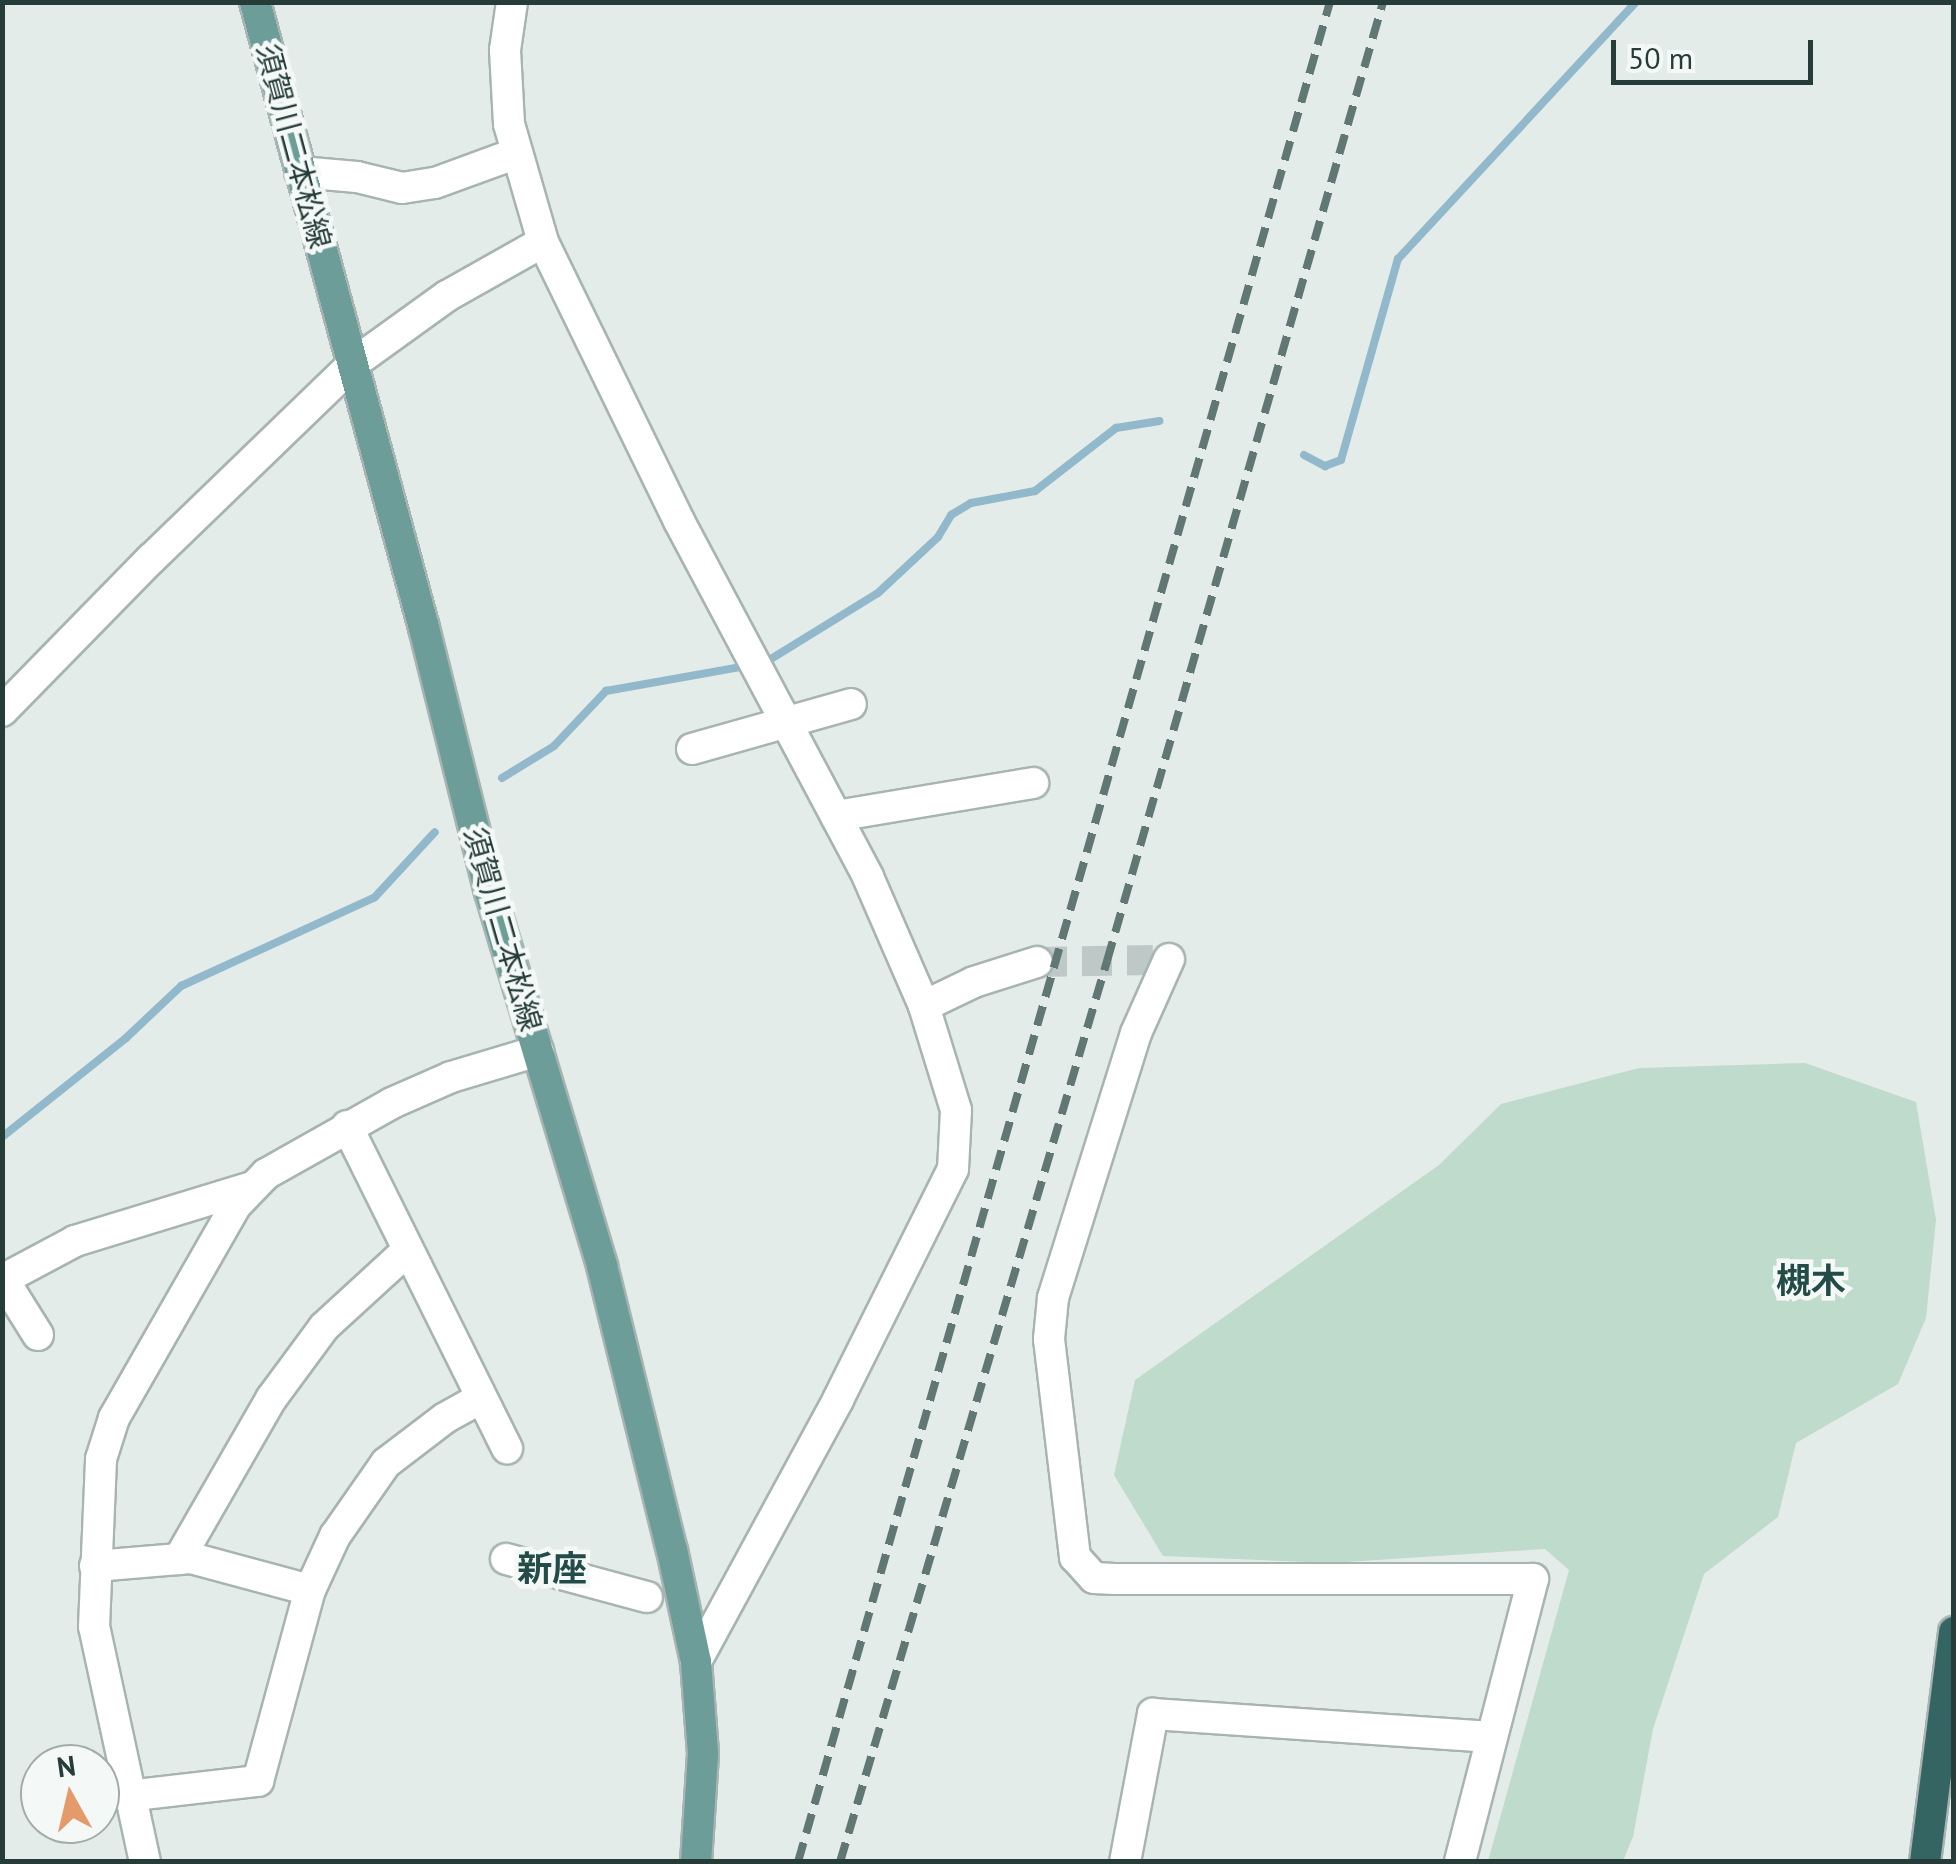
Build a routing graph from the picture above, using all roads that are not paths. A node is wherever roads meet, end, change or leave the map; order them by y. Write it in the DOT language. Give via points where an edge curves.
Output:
graph roads {
  1 [pos="255,2"];
  2 [pos="512,2"];
  3 [pos="517,153"];
  4 [pos="300,172"];
  5 [pos="543,242"];
  6 [pos="354,364"];
  7 [pos="851,704"];
  8 [pos="2,711"];
  9 [pos="786,720"];
  10 [pos="692,749"];
  11 [pos="1034,783"];
  12 [pos="836,816"];
  13 [pos="1169,959"];
  14 [pos="1037,962"];
  15 [pos="924,1006"];
  16 [pos="538,1052"];
  17 [pos="347,1126"];
  18 [pos="252,1187"];
  19 [pos="407,1251"];
  20 [pos="3,1280"];
  21 [pos="38,1335"];
  22 [pos="479,1399"];
  23 [pos="507,1448"];
  24 [pos="179,1559"];
  25 [pos="506,1559"];
  26 [pos="95,1566"];
  27 [pos="310,1590"];
  28 [pos="647,1597"];
  29 [pos="1954,1632"];
  30 [pos="696,1662"];
  31 [pos="1491,1737"];
  32 [pos="128,1796"];
  33 [pos="145,1862"];
  34 [pos="696,1862"];
  35 [pos="1125,1862"];
  36 [pos="1460,1862"];
  37 [pos="1926,1862"];
  1 -- 4 [label="main road, 須賀川二本松線"];
  2 -- 3 [label="street" via="506,80"];
  3 -- 4 [label="street" via="436,183 402,188"];
  3 -- 5 [label="street"];
  4 -- 6 [label="main road, 須賀川二本松線"];
  5 -- 6 [label="street" via="446,296"];
  5 -- 9 [label="street" via="679,521"];
  6 -- 8 [label="street"];
  6 -- 16 [label="main road, 須賀川二本松線" via="490,892"];
  7 -- 9 [label="street"];
  9 -- 10 [label="street"];
  9 -- 12 [label="street"];
  11 -- 12 [label="street"];
  12 -- 15 [label="street"];
  13 -- 31 [label="street" via="1136,1033 1053,1298 1049,1339 1075,1557 1094,1578 1534,1579"];
  14 -- 15 [label="street"];
  15 -- 30 [label="street" via="956,1110 953,1168 838,1400"];
  16 -- 17 [label="street" via="451,1077"];
  16 -- 30 [label="main road, 須賀川二本松線" via="602,1266"];
  17 -- 18 [label="street"];
  17 -- 19 [label="street"];
  18 -- 20 [label="street" via="76,1241"];
  18 -- 26 [label="street" via="114,1418 100,1459"];
  19 -- 22 [label="street"];
  19 -- 24 [label="street" via="324,1327 271,1398"];
  20 -- 21 [label="street"];
  22 -- 23 [label="street"];
  22 -- 27 [label="street" via="386,1463 336,1536"];
  24 -- 26 [label="street"];
  24 -- 27 [label="street"];
  25 -- 28 [label="street"];
  26 -- 32 [label="street" via="94,1627"];
  27 -- 32 [label="street" via="258,1781"];
  29 -- 37 [label="highway"];
  30 -- 34 [label="main road, 須賀川二本松線" via="703,1754"];
  31 -- 35 [label="street" via="1154,1714"];
  31 -- 36 [label="street"];
  32 -- 33 [label="street"];
}
